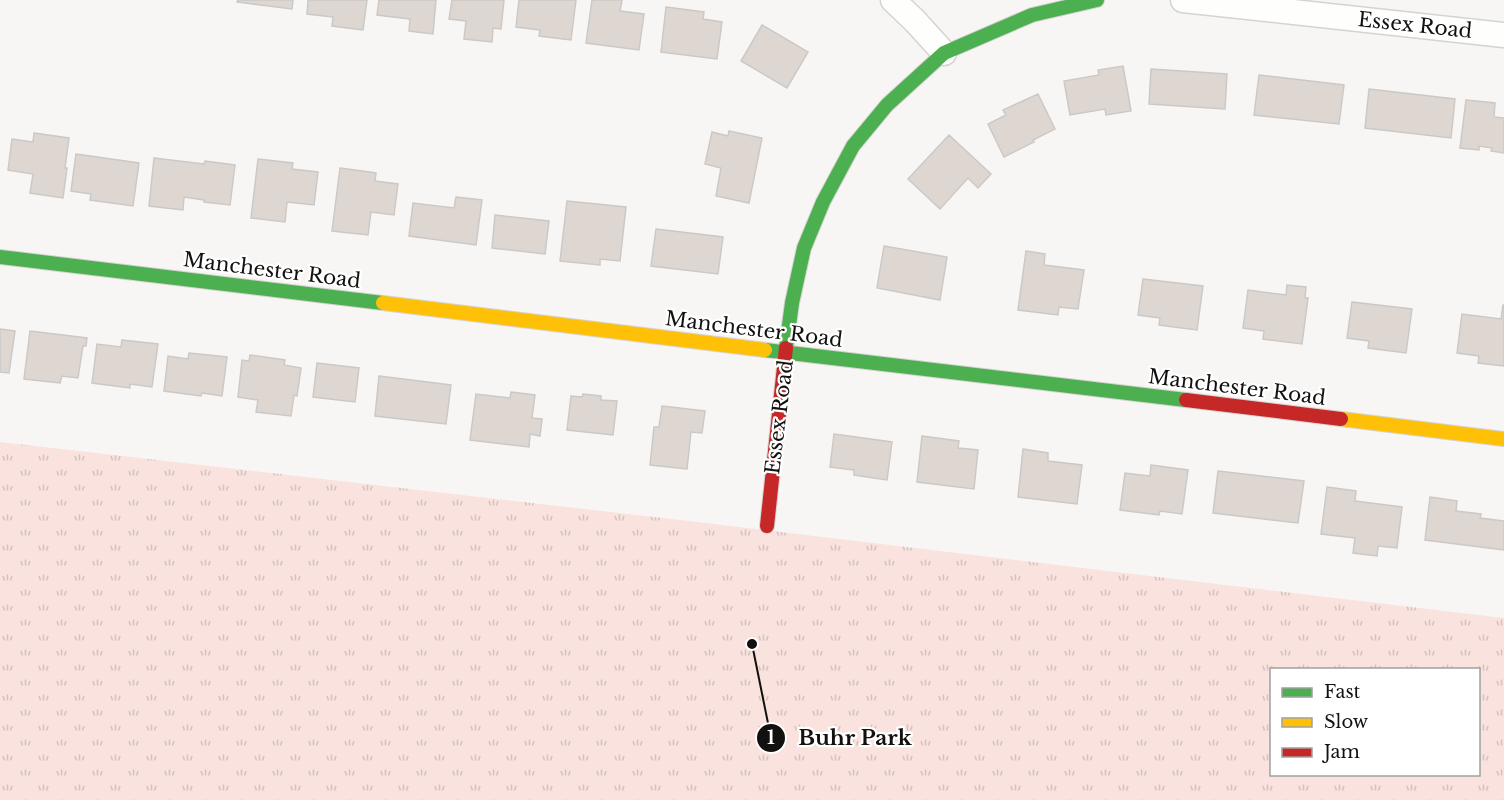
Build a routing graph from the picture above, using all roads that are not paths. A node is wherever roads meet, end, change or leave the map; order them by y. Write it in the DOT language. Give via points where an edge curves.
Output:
graph roads {
  1 [pos="893,0"];
  2 [pos="1097,0"];
  3 [pos="1183,0"];
  4 [pos="1504,35"];
  5 [pos="944,53"];
  6 [pos="0,257"];
  7 [pos="786,352"];
  8 [pos="1504,439"];
  9 [pos="767,526"];
  1 -- 5 [label="street"];
  2 -- 5 [label="street, Essex Road" via="1032,15"];
  3 -- 4 [label="street, Essex Road"];
  5 -- 7 [label="street, Essex Road" via="887,105 853,146 823,202 804,248"];
  6 -- 7 [label="street, Manchester Road"];
  7 -- 8 [label="street, Manchester Road"];
  7 -- 9 [label="street, Essex Road"];
}
